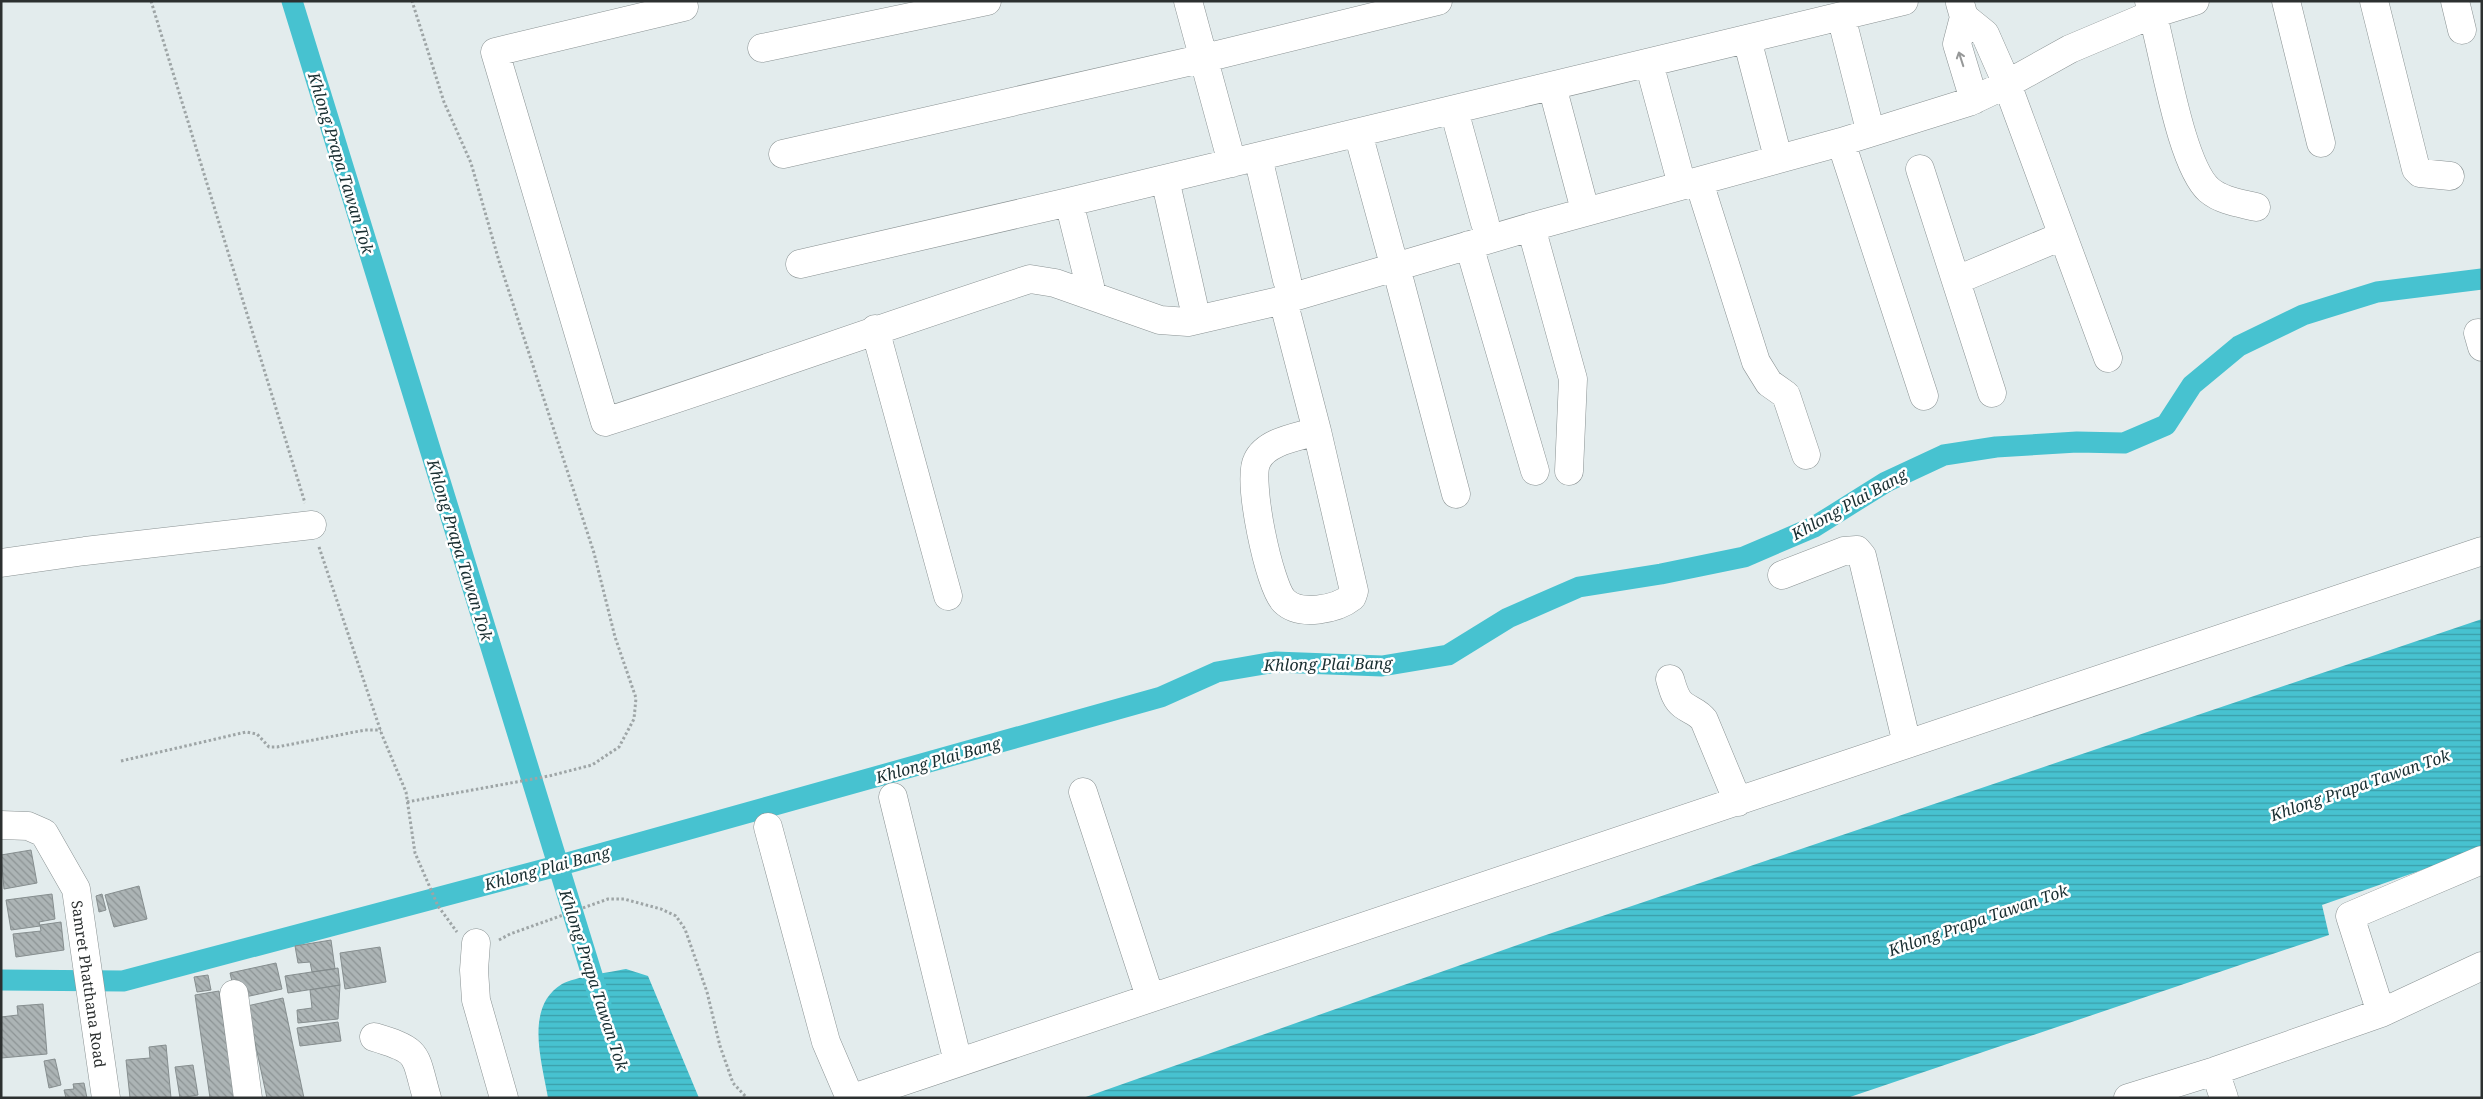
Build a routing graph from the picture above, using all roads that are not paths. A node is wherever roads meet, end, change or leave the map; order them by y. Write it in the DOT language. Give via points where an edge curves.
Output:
graph roads {
  1 [pos="987,1"];
  2 [pos="1188,1"];
  3 [pos="1438,1"];
  4 [pos="1904,1"];
  5 [pos="2196,1"];
  6 [pos="2286,1"];
  7 [pos="2358,1"];
  8 [pos="2374,1"];
  9 [pos="2455,1"];
  10 [pos="684,7"];
  11 [pos="2151,8"];
  12 [pos="1962,9"];
  13 [pos="1841,16"];
  14 [pos="2462,30"];
  15 [pos="1747,39"];
  16 [pos="762,48"];
  17 [pos="1205,58"];
  18 [pos="1649,63"];
  19 [pos="2007,84"];
  20 [pos="1552,86"];
  21 [pos="1974,100"];
  22 [pos="1454,110"];
  23 [pos="2389,117"];
  24 [pos="1869,126"];
  25 [pos="1358,133"];
  26 [pos="1841,142"];
  27 [pos="2321,143"];
  28 [pos="1776,150"];
  29 [pos="782,154"];
  30 [pos="1258,157"];
  31 [pos="1232,163"];
  32 [pos="1920,168"];
  33 [pos="2450,176"];
  34 [pos="1689,178"];
  35 [pos="1165,179"];
  36 [pos="1582,198"];
  37 [pos="1069,202"];
  38 [pos="2256,207"];
  39 [pos="1485,223"];
  40 [pos="1531,227"];
  41 [pos="2062,236"];
  42 [pos="1469,245"];
  43 [pos="800,264"];
  44 [pos="1394,264"];
  45 [pos="1957,280"];
  46 [pos="1090,286"];
  47 [pos="1285,290"];
  48 [pos="1194,303"];
  49 [pos="876,329"];
  50 [pos="2108,358"];
  51 [pos="1992,393"];
  52 [pos="1924,396"];
  53 [pos="1317,431"];
  54 [pos="1806,455"];
  55 [pos="1535,471"];
  56 [pos="1569,471"];
  57 [pos="1456,494"];
  58 [pos="302,526"];
  59 [pos="2482,551"];
  60 [pos="1,563"];
  61 [pos="1782,575"];
  62 [pos="948,596"];
  63 [pos="1670,679"];
  64 [pos="1906,744"];
  65 [pos="1083,792"];
  66 [pos="893,797"];
  67 [pos="1738,802"];
  68 [pos="1,825"];
  69 [pos="768,827"];
  70 [pos="2482,860"];
  71 [pos="476,943"];
  72 [pos="2482,966"];
  73 [pos="234,994"];
  74 [pos="1150,997"];
  75 [pos="2381,1013"];
  76 [pos="374,1037"];
  77 [pos="958,1062"];
  78 [pos="2215,1071"];
  79 [pos="106,1098"];
  80 [pos="248,1098"];
  81 [pos="427,1098"];
  82 [pos="504,1098"];
  83 [pos="851,1098"];
  84 [pos="2128,1098"];
  85 [pos="2224,1098"];
  1 -- 16 [label="street"];
  2 -- 17 [label="street"];
  3 -- 17 [label="street"];
  4 -- 13 [label="street"];
  5 -- 11 [label="street"];
  6 -- 27 [label="street"];
  7 -- 23 [label="street"];
  8 -- 33 [label="street" via="2416,169 2420,173"];
  9 -- 14 [label="street"];
  10 -- 49 [label="street" via="495,52 605,422 739,379"];
  11 -- 19 [label="street"];
  11 -- 38 [label="street" via="2187,153 2199,179 2219,197"];
  12 -- 19 [label="street" via="1985,34"];
  21 -- 12 [label="street, one-way" via="1957,44"];
  13 -- 15 [label="street"];
  13 -- 24 [label="street"];
  15 -- 18 [label="street"];
  15 -- 28 [label="street"];
  17 -- 29 [label="street"];
  17 -- 31 [label="street"];
  18 -- 20 [label="street"];
  18 -- 34 [label="street"];
  19 -- 21 [label="street"];
  19 -- 41 [label="street"];
  20 -- 22 [label="street"];
  20 -- 36 [label="street"];
  21 -- 26 [label="street"];
  22 -- 25 [label="street"];
  22 -- 39 [label="street"];
  25 -- 30 [label="street"];
  25 -- 44 [label="street"];
  26 -- 34 [label="street"];
  26 -- 52 [label="street"];
  30 -- 31 [label="street"];
  30 -- 47 [label="street"];
  31 -- 35 [label="street"];
  32 -- 45 [label="street"];
  34 -- 40 [label="street"];
  34 -- 54 [label="street" via="1756,362 1769,384 1786,395"];
  35 -- 37 [label="street"];
  35 -- 48 [label="street"];
  37 -- 43 [label="street"];
  37 -- 46 [label="street"];
  40 -- 42 [label="street"];
  40 -- 56 [label="street" via="1573,379"];
  41 -- 45 [label="street"];
  41 -- 50 [label="street"];
  42 -- 44 [label="street"];
  42 -- 55 [label="street"];
  44 -- 47 [label="street"];
  44 -- 57 [label="street"];
  45 -- 51 [label="street"];
  47 -- 49 [label="street" via="1188,322 1172,322 1055,283 1030,279"];
  47 -- 53 [label="street"];
  49 -- 62 [label="street"];
  53 -- 53 [label="street" via="1270,447 1256,462 1254,477 1266,555 1277,590 1284,602 1298,609 1312,610 1346,602 1354,591"];
  58 -- 60 [label="street"];
  59 -- 64 [label="street"];
  61 -- 64 [label="street" via="1844,551 1857,550 1862,556"];
  63 -- 67 [label="street" via="1675,697 1684,706 1698,712 1704,720"];
  64 -- 67 [label="street"];
  65 -- 74 [label="street"];
  66 -- 77 [label="street"];
  67 -- 74 [label="street"];
  68 -- 79 [label="street, Samret Phatthana Road" via="28,826 44,834 76,888"];
  69 -- 83 [label="street" via="826,1042"];
  70 -- 75 [label="street" via="2350,916"];
  71 -- 82 [label="street" via="476,1000"];
  72 -- 75 [label="street"];
  73 -- 80 [label="street"];
  74 -- 77 [label="street"];
  75 -- 78 [label="street"];
  76 -- 81 [label="street" via="404,1046 413,1053"];
  77 -- 83 [label="street"];
  78 -- 84 [label="street"];
  78 -- 85 [label="street"];
}
